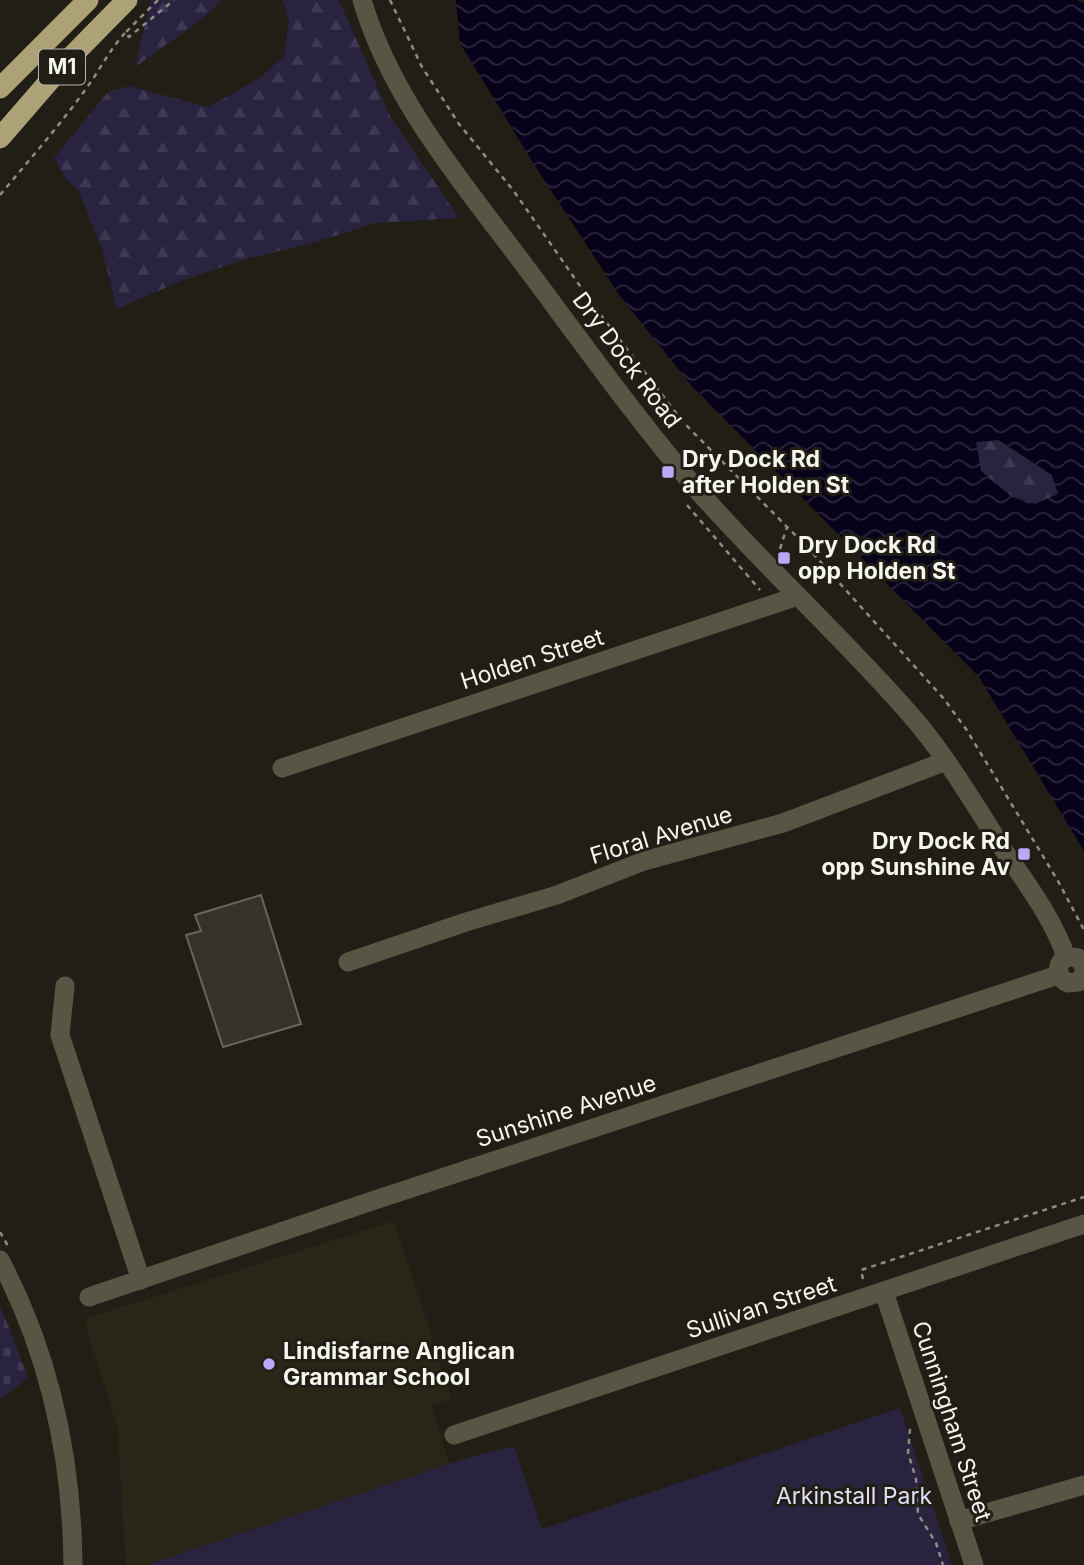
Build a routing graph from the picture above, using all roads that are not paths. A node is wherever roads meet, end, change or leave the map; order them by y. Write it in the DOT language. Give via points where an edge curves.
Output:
graph roads {
  1 [pos="88,0"];
  2 [pos="127,0"];
  3 [pos="362,0"];
  4 [pos="0,88"];
  5 [pos="0,138"];
  6 [pos="799,596"];
  7 [pos="946,761"];
  8 [pos="282,768"];
  9 [pos="348,962"];
  10 [pos="1079,974"];
  11 [pos="65,986"];
  12 [pos="1084,1224"];
  13 [pos="0,1260"];
  14 [pos="141,1280"];
  15 [pos="876,1295"];
  16 [pos="89,1297"];
  17 [pos="454,1435"];
  18 [pos="1084,1485"];
  19 [pos="960,1521"];
  20 [pos="73,1565"];
  21 [pos="974,1565"];
  1 -- 4 [label="highway, M1"];
  2 -- 5 [label="highway, M1"];
  3 -- 6 [label="street, Dry Dock Road" via="384,56 430,139 665,450"];
  6 -- 7 [label="street, Dry Dock Road" via="914,718"];
  6 -- 8 [label="street, Holden Street"];
  7 -- 9 [label="street, Floral Avenue" via="783,823 644,861 557,895"];
  7 -- 10 [label="street, Dry Dock Road"];
  10 -- 14 [label="street, Sunshine Avenue" via="1058,964 1058,975"];
  11 -- 14 [label="street" via="60,1035"];
  12 -- 15 [label="street, Sullivan Street"];
  13 -- 20 [label="street" via="40,1352 60,1424 69,1478"];
  14 -- 16 [label="street, Sunshine Avenue"];
  15 -- 17 [label="street, Sullivan Street"];
  15 -- 19 [label="street, Cunningham Street"];
  18 -- 19 [label="street"];
  19 -- 21 [label="street, Cunningham Street"];
}
